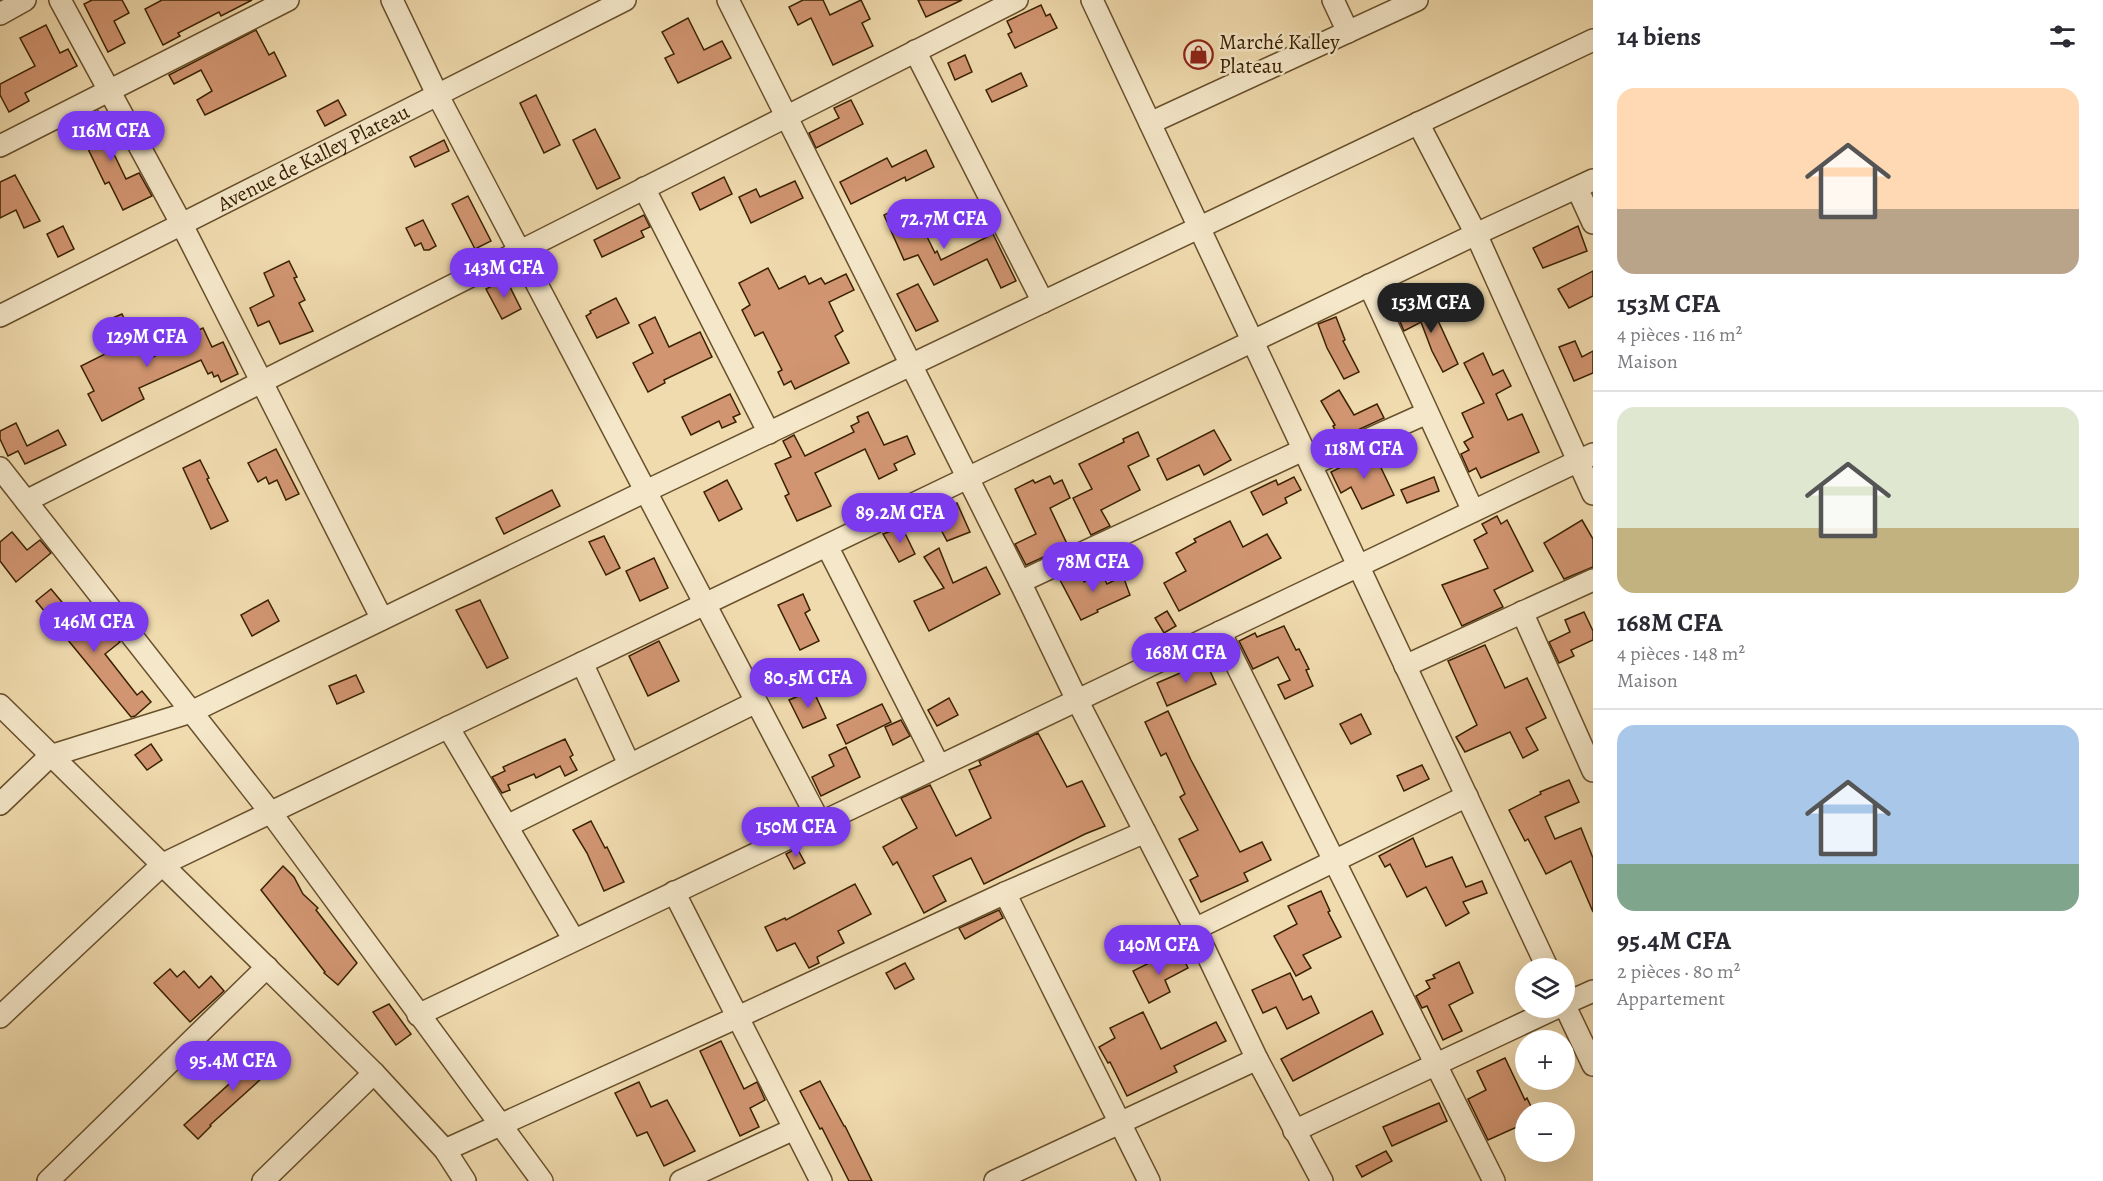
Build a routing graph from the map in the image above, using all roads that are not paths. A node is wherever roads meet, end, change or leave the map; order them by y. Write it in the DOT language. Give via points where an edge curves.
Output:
graph roads {
  1 [pos="25,0"];
  2 [pos="60,0"];
  3 [pos="288,0"];
  4 [pos="392,0"];
  5 [pos="625,0"];
  6 [pos="728,0"];
  7 [pos="1017,0"];
  8 [pos="1092,0"];
  9 [pos="1334,0"];
  10 [pos="1417,0"];
  11 [pos="0,14"];
  12 [pos="1348,32"];
  13 [pos="1593,40"];
  14 [pos="915,51"];
  15 [pos="109,91"];
  16 [pos="437,94"];
  17 [pos="786,116"];
  18 [pos="1150,123"];
  19 [pos="1418,123"];
  20 [pos="0,146"];
  21 [pos="1585,184"];
  22 [pos="644,188"];
  23 [pos="181,223"];
  24 [pos="1593,223"];
  25 [pos="1199,228"];
  26 [pos="1476,234"];
  27 [pos="520,251"];
  28 [pos="1369,285"];
  29 [pos="1043,302"];
  30 [pos="0,316"];
  31 [pos="1252,341"];
  32 [pos="911,365"];
  33 [pos="261,382"];
  34 [pos="1427,413"];
  35 [pos="769,433"];
  36 [pos="1586,457"];
  37 [pos="1307,458"];
  38 [pos="0,468"];
  39 [pos="968,478"];
  40 [pos="646,491"];
  41 [pos="1593,494"];
  42 [pos="26,501"];
  43 [pos="1473,511"];
  44 [pos="827,546"];
  45 [pos="1358,566"];
  46 [pos="1593,580"];
  47 [pos="1020,582"];
  48 [pos="705,604"];
  49 [pos="1522,612"];
  50 [pos="382,619"];
  51 [pos="1220,632"];
  52 [pos="582,663"];
  53 [pos="1405,666"];
  54 [pos="1077,700"];
  55 [pos="756,702"];
  56 [pos="0,705"];
  57 [pos="191,711"];
  58 [pos="448,727"];
  59 [pos="50,756"];
  60 [pos="628,764"];
  61 [pos="939,766"];
  62 [pos="1593,771"];
  63 [pos="1467,796"];
  64 [pos="0,804"];
  65 [pos="271,813"];
  66 [pos="820,823"];
  67 [pos="507,826"];
  68 [pos="1145,832"];
  69 [pos="1334,861"];
  70 [pos="163,864"];
  71 [pos="674,892"];
  72 [pos="1005,893"];
  73 [pos="1195,928"];
  74 [pos="574,940"];
  75 [pos="1543,958"];
  76 [pos="267,967"];
  77 [pos="1593,991"];
  78 [pos="418,1015"];
  79 [pos="0,1017"];
  80 [pos="738,1017"];
  81 [pos="1535,1018"];
  82 [pos="1257,1059"];
  83 [pos="1436,1064"];
  84 [pos="1593,1065"];
  85 [pos="374,1073"];
  86 [pos="1120,1123"];
  87 [pos="499,1125"];
  88 [pos="794,1129"];
  89 [pos="1294,1131"];
  90 [pos="445,1150"];
  91 [pos="48,1181"];
  92 [pos="263,1181"];
  93 [pos="465,1181"];
  94 [pos="542,1181"];
  95 [pos="681,1181"];
  96 [pos="821,1181"];
  97 [pos="995,1181"];
  98 [pos="1149,1181"];
  99 [pos="1322,1181"];
  100 [pos="1494,1181"];
  1 -- 11 [label="street"];
  2 -- 15 [label="street"];
  3 -- 15 [label="street"];
  4 -- 16 [label="street"];
  5 -- 16 [label="street, Avenue de Kalley Plateau"];
  6 -- 17 [label="street"];
  7 -- 14 [label="street"];
  8 -- 18 [label="street"];
  9 -- 12 [label="street"];
  10 -- 12 [label="street"];
  12 -- 18 [label="street"];
  13 -- 19 [label="street"];
  14 -- 17 [label="street"];
  14 -- 29 [label="street"];
  15 -- 20 [label="street"];
  15 -- 23 [label="street"];
  16 -- 23 [label="street, Avenue de Kalley Plateau"];
  16 -- 27 [label="street"];
  17 -- 22 [label="street"];
  17 -- 32 [label="street"];
  18 -- 25 [label="street"];
  19 -- 25 [label="street"];
  19 -- 26 [label="street"];
  21 -- 24 [label="street"];
  21 -- 26 [label="street"];
  22 -- 27 [label="street"];
  22 -- 35 [label="street"];
  23 -- 30 [label="street, Avenue de Kalley Plateau"];
  23 -- 33 [label="street"];
  25 -- 29 [label="street"];
  25 -- 31 [label="street"];
  26 -- 28 [label="street"];
  26 -- 36 [label="street"];
  27 -- 33 [label="street"];
  27 -- 40 [label="street"];
  28 -- 31 [label="street"];
  28 -- 34 [label="street"];
  29 -- 32 [label="street"];
  31 -- 37 [label="street"];
  31 -- 39 [label="street"];
  32 -- 35 [label="street"];
  32 -- 39 [label="street"];
  33 -- 42 [label="street"];
  33 -- 50 [label="street"];
  34 -- 37 [label="street"];
  34 -- 43 [label="street"];
  35 -- 40 [label="street"];
  36 -- 41 [label="street"];
  36 -- 43 [label="street"];
  37 -- 45 [label="street"];
  37 -- 47 [label="street"];
  38 -- 42 [label="street"];
  39 -- 44 [label="street"];
  39 -- 47 [label="street"];
  40 -- 48 [label="street"];
  40 -- 50 [label="street"];
  42 -- 57 [label="street"];
  43 -- 45 [label="street"];
  44 -- 48 [label="street"];
  44 -- 61 [label="street"];
  45 -- 51 [label="street"];
  45 -- 53 [label="street"];
  46 -- 49 [label="street"];
  47 -- 54 [label="street"];
  48 -- 52 [label="street"];
  48 -- 55 [label="street"];
  49 -- 53 [label="street"];
  49 -- 62 [label="street"];
  50 -- 57 [label="street"];
  51 -- 54 [label="street"];
  51 -- 69 [label="street"];
  52 -- 58 [label="street"];
  52 -- 60 [label="street"];
  53 -- 63 [label="street"];
  54 -- 61 [label="street"];
  54 -- 68 [label="street"];
  55 -- 60 [label="street"];
  55 -- 66 [label="street"];
  56 -- 59 [label="street"];
  57 -- 59 [label="street"];
  57 -- 65 [label="street"];
  58 -- 65 [label="street"];
  58 -- 67 [label="street"];
  59 -- 64 [label="street"];
  59 -- 70 [label="street"];
  60 -- 67 [label="street"];
  61 -- 66 [label="street"];
  63 -- 69 [label="street"];
  63 -- 75 [label="street"];
  65 -- 70 [label="street"];
  65 -- 78 [label="street"];
  66 -- 71 [label="street"];
  67 -- 74 [label="street"];
  68 -- 72 [label="street"];
  68 -- 73 [label="street"];
  69 -- 73 [label="street"];
  69 -- 83 [label="street"];
  70 -- 76 [label="street"];
  70 -- 79 [label="street"];
  71 -- 74 [label="street"];
  71 -- 80 [label="street"];
  72 -- 80 [label="street"];
  72 -- 86 [label="street"];
  73 -- 82 [label="street"];
  74 -- 78 [label="street"];
  76 -- 85 [label="street"];
  76 -- 91 [label="street"];
  77 -- 84 [label="street" via="1564,1004"];
  78 -- 87 [label="street"];
  80 -- 87 [label="street"];
  80 -- 88 [label="street"];
  81 -- 83 [label="street"];
  82 -- 86 [label="street"];
  82 -- 89 [label="street"];
  83 -- 89 [label="street"];
  83 -- 100 [label="street"];
  85 -- 90 [label="street"];
  85 -- 92 [label="street"];
  86 -- 97 [label="street"];
  86 -- 98 [label="street"];
  87 -- 90 [label="street"];
  87 -- 94 [label="street"];
  88 -- 95 [label="street"];
  88 -- 96 [label="street"];
  89 -- 99 [label="street"];
  90 -- 93 [label="street"];
}
